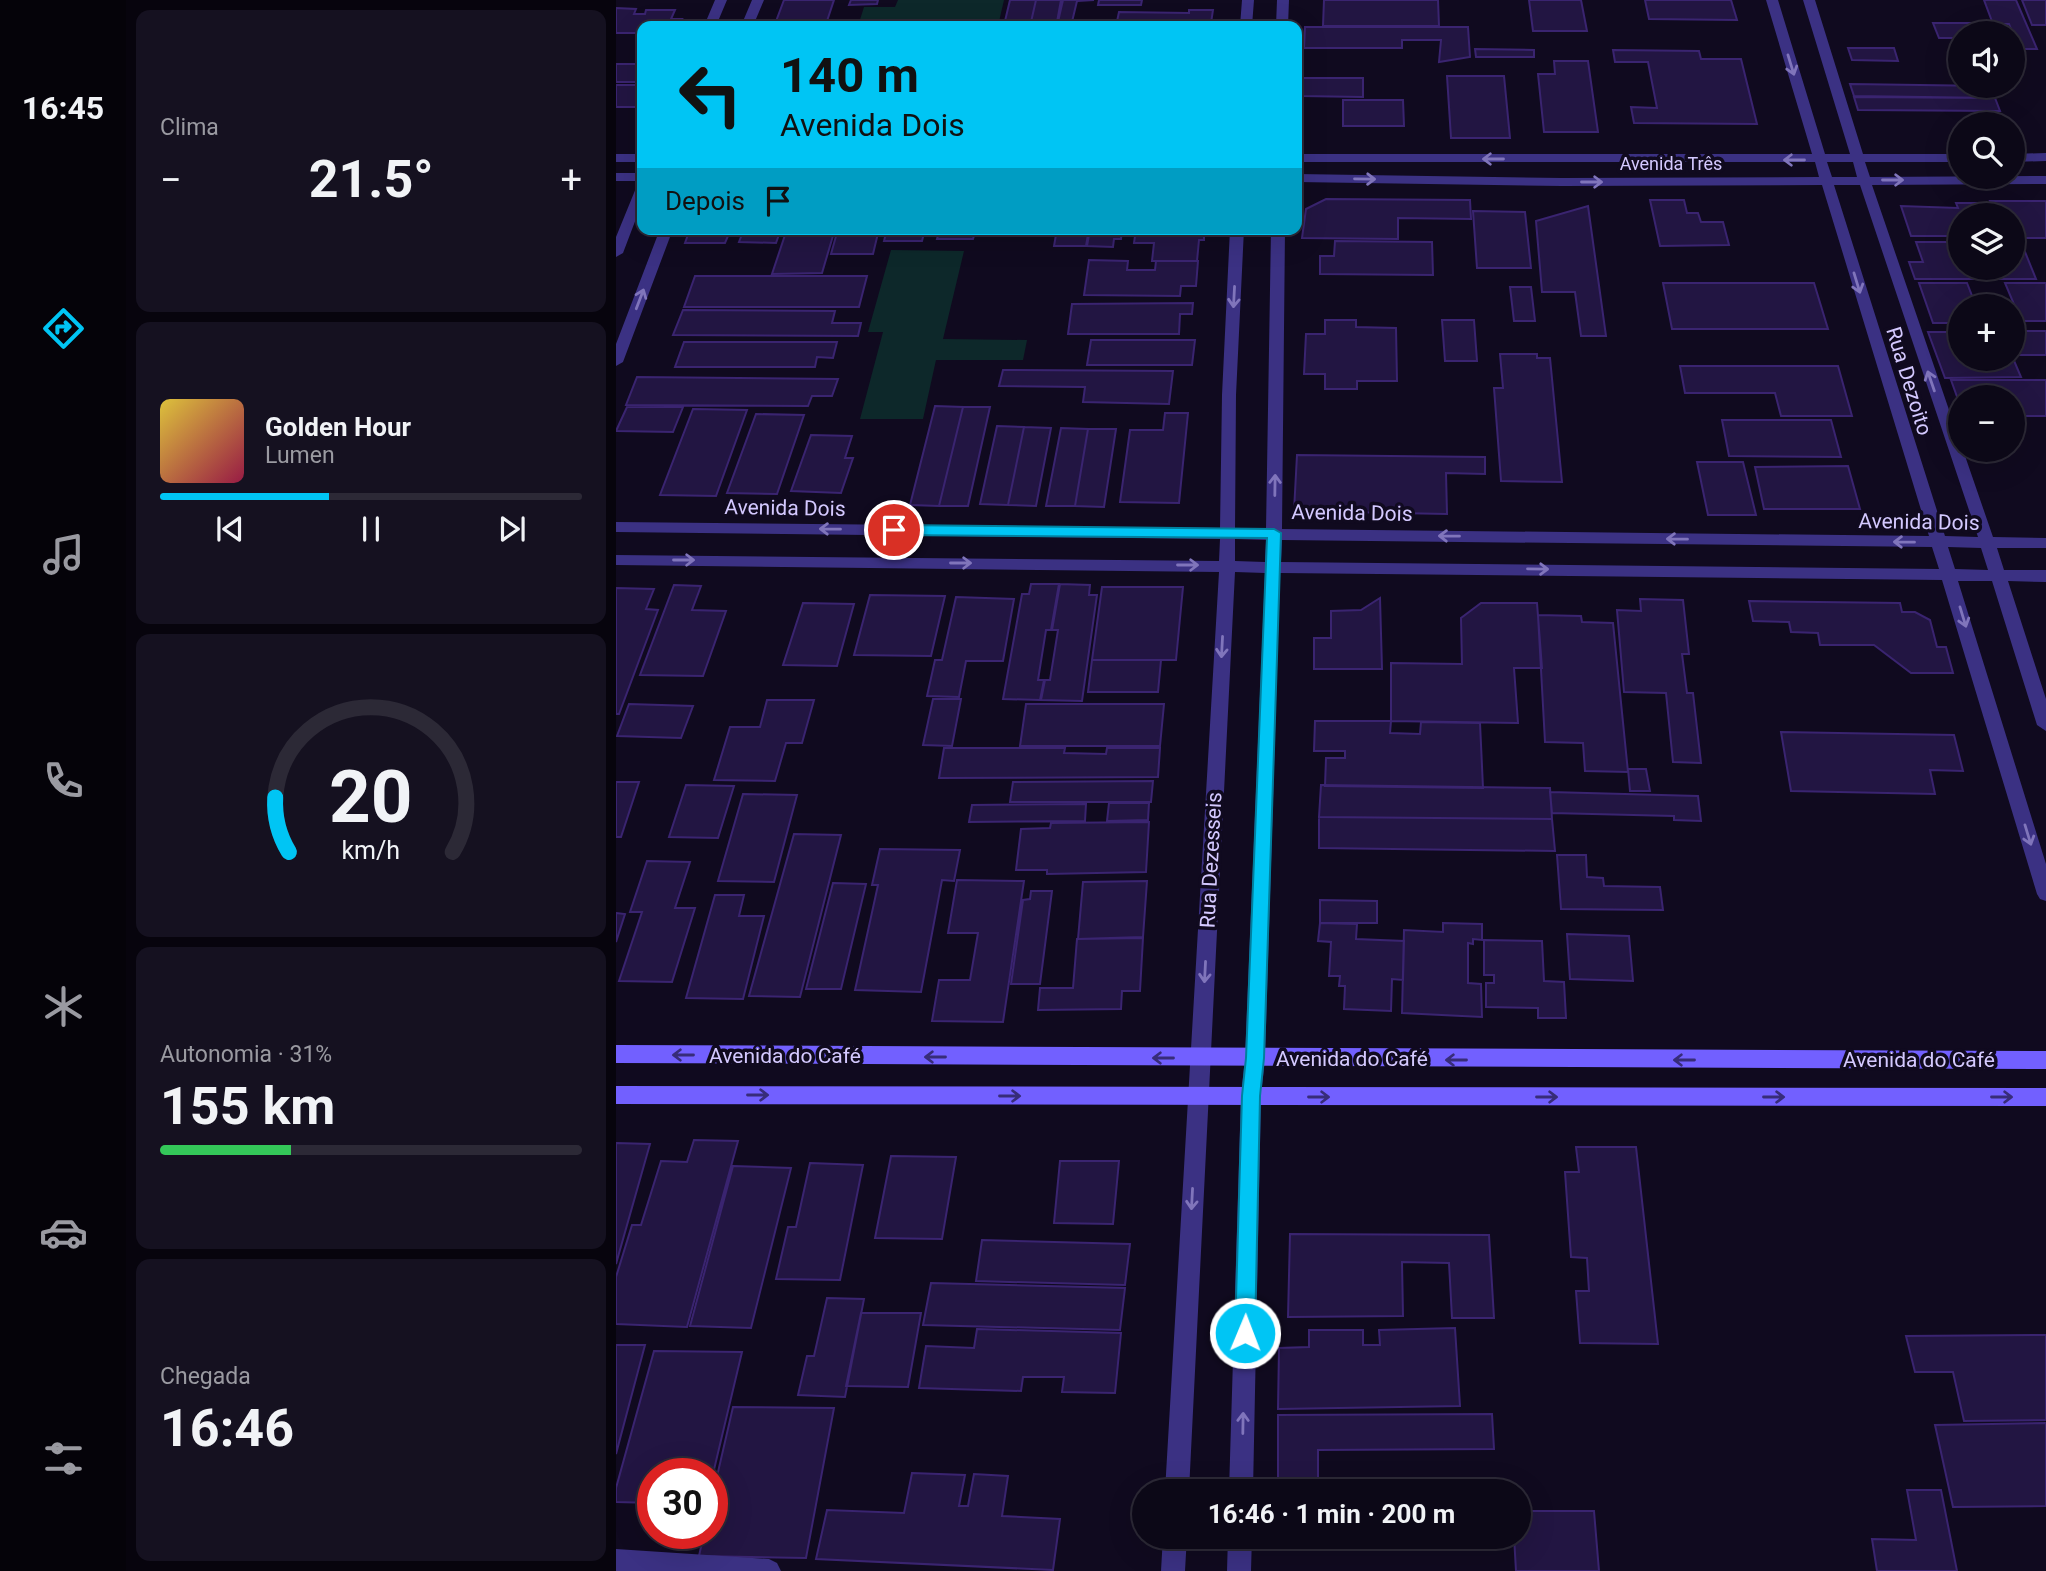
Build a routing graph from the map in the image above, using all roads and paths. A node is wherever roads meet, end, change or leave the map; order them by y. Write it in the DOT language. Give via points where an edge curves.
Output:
graph roads {
  1 [pos="721,0"];
  2 [pos="758,0"];
  3 [pos="1248,0"];
  4 [pos="1283,0"];
  5 [pos="1772,0"];
  6 [pos="1809,0"];
  7 [pos="712,21"];
  8 [pos="749,21"];
  9 [pos="1247,21"];
  10 [pos="1282,21"];
  11 [pos="616,158"];
  12 [pos="637,158"];
  13 [pos="1302,158"];
  14 [pos="1948,158"];
  15 [pos="2025,158"];
  16 [pos="2046,158"];
  17 [pos="1858,159"];
  18 [pos="1820,160"];
  19 [pos="616,177"];
  20 [pos="637,177"];
  21 [pos="1302,178"];
  22 [pos="1864,180"];
  23 [pos="2046,180"];
  24 [pos="1826,181"];
  25 [pos="637,200"];
  26 [pos="665,235"];
  27 [pos="1237,235"];
  28 [pos="1278,235"];
  29 [pos="616,253"];
  30 [pos="616,362"];
  31 [pos="616,527"];
  32 [pos="1274,533"];
  33 [pos="1228,534"];
  34 [pos="1941,543"];
  35 [pos="2046,543"];
  36 [pos="1988,544"];
  37 [pos="616,560"];
  38 [pos="1227,565"];
  39 [pos="1273,565"];
  40 [pos="1951,576"];
  41 [pos="1998,576"];
  42 [pos="2046,576"];
  43 [pos="2046,725"];
  44 [pos="2046,894"];
  45 [pos="616,1054"];
  46 [pos="1200,1058"];
  47 [pos="1255,1058"];
  48 [pos="2046,1060"];
  49 [pos="616,1094"];
  50 [pos="1197,1096"];
  51 [pos="1251,1096"];
  52 [pos="2046,1097"];
  53 [pos="1178,1479"];
  54 [pos="1241,1479"];
  55 [pos="1174,1549"];
  56 [pos="1240,1549"];
  57 [pos="616,1561"];
  58 [pos="769,1571"];
  59 [pos="1173,1571"];
  60 [pos="1239,1571"];
  1 -- 7 [label="street"];
  2 -- 8 [label="street"];
  3 -- 9 [label="street"];
  4 -- 10 [label="street"];
  5 -- 18 [label="street, Rua Dezoito, one-way"];
  6 -- 17 [label="street, Rua Dezoito"];
  11 -- 12 [label="street"];
  18 -- 13 [label="street, Avenida Três, one-way"];
  14 -- 17 [label="street, Avenida Três"];
  15 -- 16 [label="street"];
  17 -- 18 [label="street, Avenida Três"];
  17 -- 22 [label="street, Rua Dezoito"];
  18 -- 24 [label="street, Rua Dezoito"];
  19 -- 20 [label="street"];
  21 -- 24 [label="street, Avenida Três, one-way"];
  22 -- 23 [label="street, Avenida Três, one-way"];
  22 -- 24 [label="street, Avenida Três"];
  36 -- 22 [label="street, Rua Dezoito, one-way"];
  24 -- 34 [label="street, Rua Dezoito, one-way" via="1896,414"];
  25 -- 29 [label="street"];
  30 -- 26 [label="street, one-way"];
  27 -- 33 [label="street, Rua Dezesseis, one-way"];
  32 -- 28 [label="street, one-way"];
  33 -- 31 [label="street, Avenida Dois, one-way"];
  32 -- 33 [label="street, Avenida Dois"];
  34 -- 32 [label="street, Avenida Dois, one-way"];
  32 -- 39 [label="street"];
  33 -- 38 [label="street, Rua Dezesseis"];
  34 -- 36 [label="street, Avenida Dois"];
  34 -- 40 [label="street, Rua Dezoito"];
  35 -- 36 [label="street, Avenida Dois"];
  36 -- 41 [label="street, Rua Dezoito"];
  37 -- 38 [label="street, one-way"];
  38 -- 39 [label="street"];
  38 -- 46 [label="street, Rua Dezesseis, one-way"];
  39 -- 40 [label="street, one-way"];
  39 -- 47 [label="street"];
  40 -- 41 [label="street"];
  40 -- 44 [label="street, Rua Dezoito, one-way"];
  41 -- 42 [label="street"];
  41 -- 43 [label="street, Rua Dezoito"];
  46 -- 45 [label="main road, Avenida do Café, one-way"];
  46 -- 47 [label="main road, Avenida do Café"];
  46 -- 50 [label="street, Rua Dezesseis"];
  48 -- 47 [label="main road, Avenida do Café, one-way"];
  47 -- 51 [label="street"];
  49 -- 50 [label="main road, Avenida do Café, one-way"];
  50 -- 51 [label="main road, Avenida do Café"];
  50 -- 53 [label="street, Rua Dezesseis, one-way"];
  51 -- 52 [label="main road, Avenida do Café, one-way"];
  54 -- 51 [label="street, one-way"];
  55 -- 59 [label="street"];
  56 -- 60 [label="street"];
  57 -- 58 [label="street"];
}
